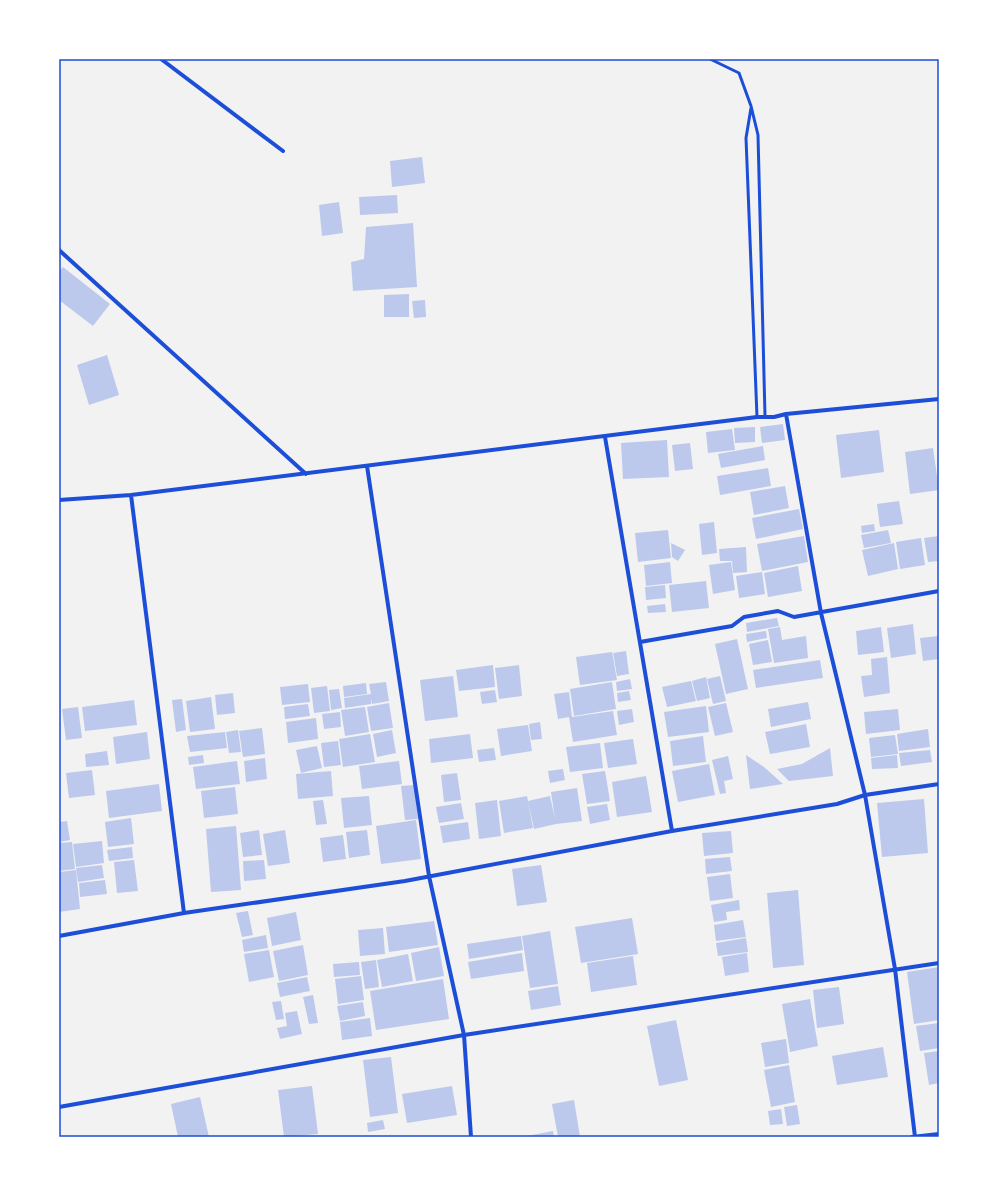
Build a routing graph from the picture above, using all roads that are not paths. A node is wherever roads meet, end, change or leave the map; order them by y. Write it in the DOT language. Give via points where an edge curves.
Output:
graph roads {
  1 [pos="161,59"];
  2 [pos="710,59"];
  3 [pos="751,106"];
  4 [pos="283,151"];
  5 [pos="59,250"];
  6 [pos="939,399"];
  7 [pos="786,414"];
  8 [pos="765,416"];
  9 [pos="757,417"];
  10 [pos="605,436"];
  11 [pos="367,466"];
  12 [pos="306,474"];
  13 [pos="131,495"];
  14 [pos="59,500"];
  15 [pos="939,591"];
  16 [pos="821,613"];
  17 [pos="640,642"];
  18 [pos="939,784"];
  19 [pos="865,795"];
  20 [pos="672,831"];
  21 [pos="429,876"];
  22 [pos="184,913"];
  23 [pos="59,936"];
  24 [pos="939,963"];
  25 [pos="895,969"];
  26 [pos="464,1035"];
  27 [pos="59,1107"];
  28 [pos="939,1134"];
  29 [pos="471,1137"];
  30 [pos="912,1137"];
  31 [pos="915,1137"];
  1 -- 4 [label="street"];
  2 -- 3 [label="lane" via="739,73"];
  3 -- 8 [label="lane" via="758,135"];
  3 -- 9 [label="lane" via="746,138"];
  5 -- 12 [label="street"];
  6 -- 7 [label="street"];
  7 -- 8 [label="street"];
  7 -- 16 [label="street"];
  8 -- 9 [label="street"];
  9 -- 10 [label="street"];
  10 -- 11 [label="street"];
  10 -- 17 [label="street"];
  11 -- 12 [label="street"];
  11 -- 21 [label="street"];
  12 -- 13 [label="street"];
  13 -- 14 [label="street"];
  13 -- 22 [label="street"];
  15 -- 16 [label="street"];
  16 -- 17 [label="street" via="794,616 778,611 744,618 732,626"];
  16 -- 19 [label="street"];
  17 -- 20 [label="street"];
  18 -- 19 [label="street"];
  19 -- 20 [label="street" via="837,804"];
  19 -- 25 [label="street"];
  20 -- 21 [label="street"];
  21 -- 22 [label="street"];
  21 -- 26 [label="street"];
  22 -- 23 [label="street"];
  24 -- 25 [label="street"];
  25 -- 26 [label="street"];
  25 -- 31 [label="street"];
  26 -- 27 [label="street"];
  26 -- 29 [label="street"];
  28 -- 31 [label="street"];
  30 -- 31 [label="street"];
}
